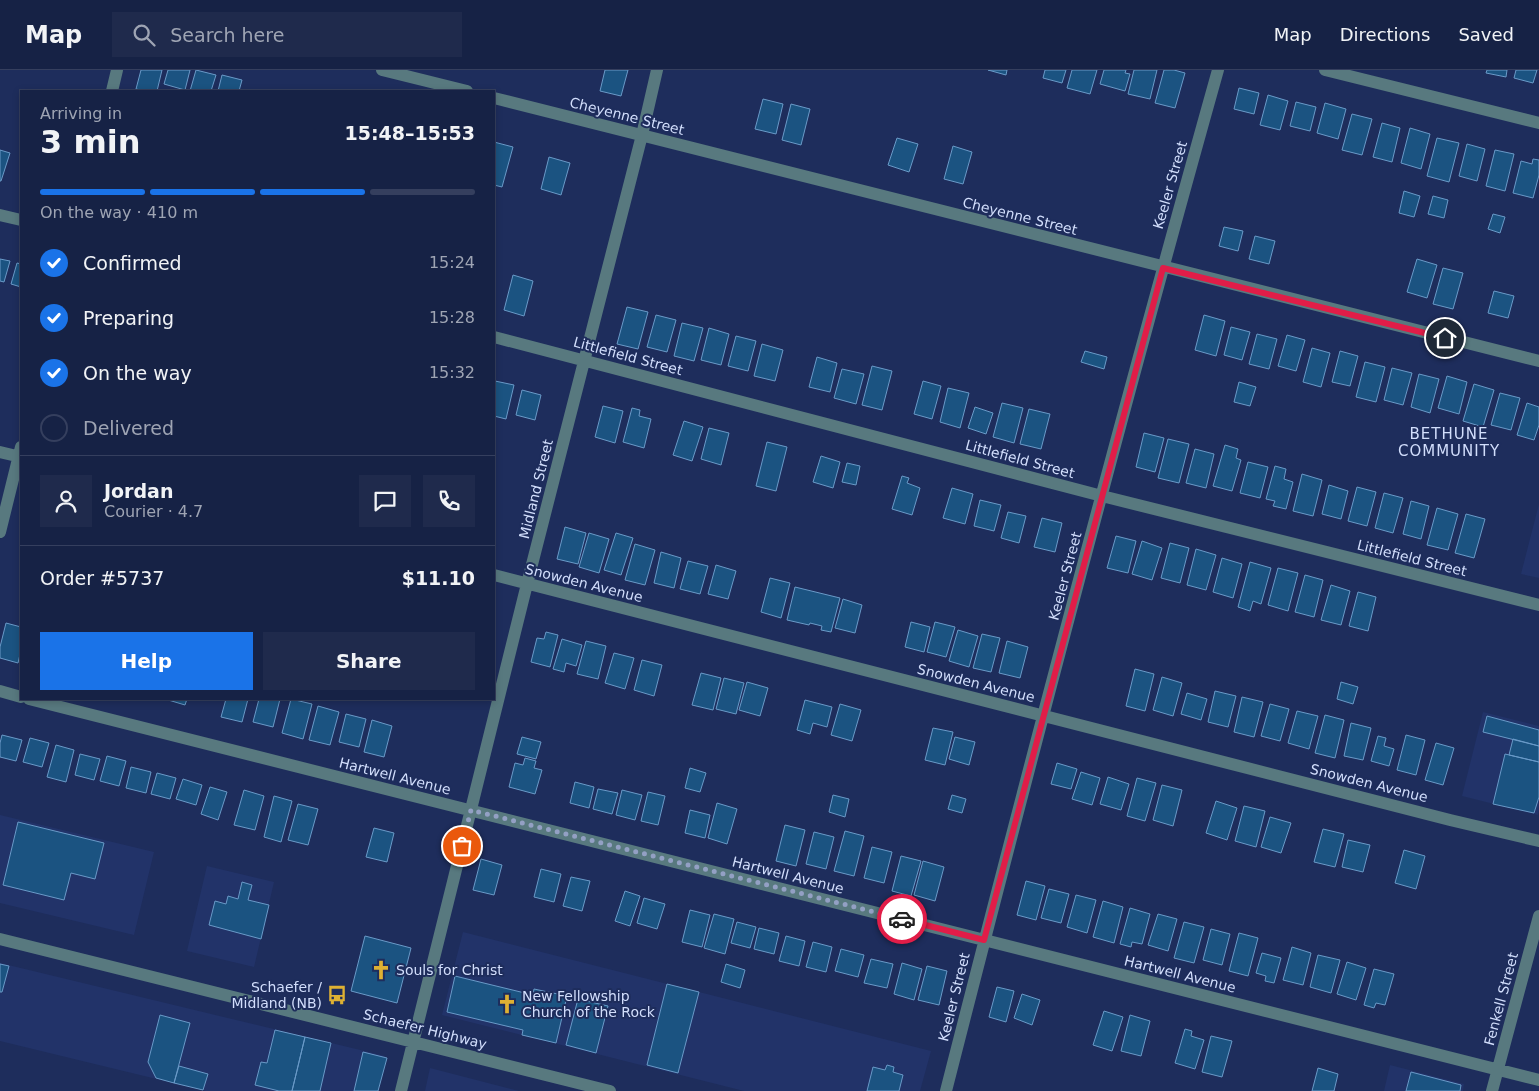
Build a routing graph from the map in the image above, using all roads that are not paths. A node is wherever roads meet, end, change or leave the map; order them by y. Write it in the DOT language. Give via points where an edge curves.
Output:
graph roads {
  1 [pos="117,70"];
  2 [pos="382,70"];
  3 [pos="657,70"];
  4 [pos="1218,70"];
  5 [pos="1325,70"];
  6 [pos="112,90"];
  7 [pos="463,90"];
  8 [pos="495,98"];
  9 [pos="1539,123"];
  10 [pos="642,135"];
  11 [pos="0,215"];
  12 [pos="20,220"];
  13 [pos="1163,268"];
  14 [pos="495,337"];
  15 [pos="585,360"];
  16 [pos="1539,361"];
  17 [pos="0,452"];
  18 [pos="20,454"];
  19 [pos="1102,496"];
  20 [pos="0,532"];
  21 [pos="495,575"];
  22 [pos="527,584"];
  23 [pos="1539,605"];
  24 [pos="0,692"];
  25 [pos="20,697"];
  26 [pos="33,700"];
  27 [pos="1043,716"];
  28 [pos="471,810"];
  29 [pos="1539,841"];
  30 [pos="1539,916"];
  31 [pos="0,939"];
  32 [pos="984,940"];
  33 [pos="413,1042"];
  34 [pos="1498,1070"];
  35 [pos="1539,1080"];
  36 [pos="401,1091"];
  37 [pos="610,1091"];
  38 [pos="946,1091"];
  39 [pos="1492,1091"];
  1 -- 6 [label="street"];
  2 -- 7 [label="street"];
  3 -- 10 [label="street, Midland Street"];
  4 -- 13 [label="street, Keeler Street"];
  5 -- 9 [label="street"];
  8 -- 10 [label="street, Cheyenne Street"];
  10 -- 13 [label="street, Cheyenne Street"];
  10 -- 15 [label="street, Midland Street"];
  11 -- 12 [label="street"];
  13 -- 16 [label="street, Cheyenne Street"];
  13 -- 19 [label="street, Keeler Street"];
  14 -- 15 [label="street, Littlefield Street"];
  15 -- 19 [label="street, Littlefield Street"];
  15 -- 22 [label="street, Midland Street"];
  17 -- 18 [label="street"];
  18 -- 20 [label="street"];
  19 -- 23 [label="street, Littlefield Street"];
  19 -- 27 [label="street, Keeler Street"];
  21 -- 22 [label="street, Snowden Avenue"];
  22 -- 27 [label="street, Snowden Avenue"];
  22 -- 28 [label="street, Midland Street"];
  24 -- 25 [label="street"];
  26 -- 28 [label="street, Hartwell Avenue"];
  27 -- 29 [label="street, Snowden Avenue"];
  27 -- 32 [label="street, Keeler Street"];
  28 -- 32 [label="street, Hartwell Avenue"];
  28 -- 33 [label="street, Midland Street"];
  30 -- 34 [label="street, Fenkell Street"];
  31 -- 33 [label="street, Schaefer Highway"];
  32 -- 34 [label="street, Hartwell Avenue"];
  32 -- 38 [label="street, Keeler Street"];
  33 -- 36 [label="street, Midland Street"];
  33 -- 37 [label="street, Schaefer Highway"];
  34 -- 35 [label="street, Hartwell Avenue"];
  34 -- 39 [label="street, Fenkell Street"];
}
